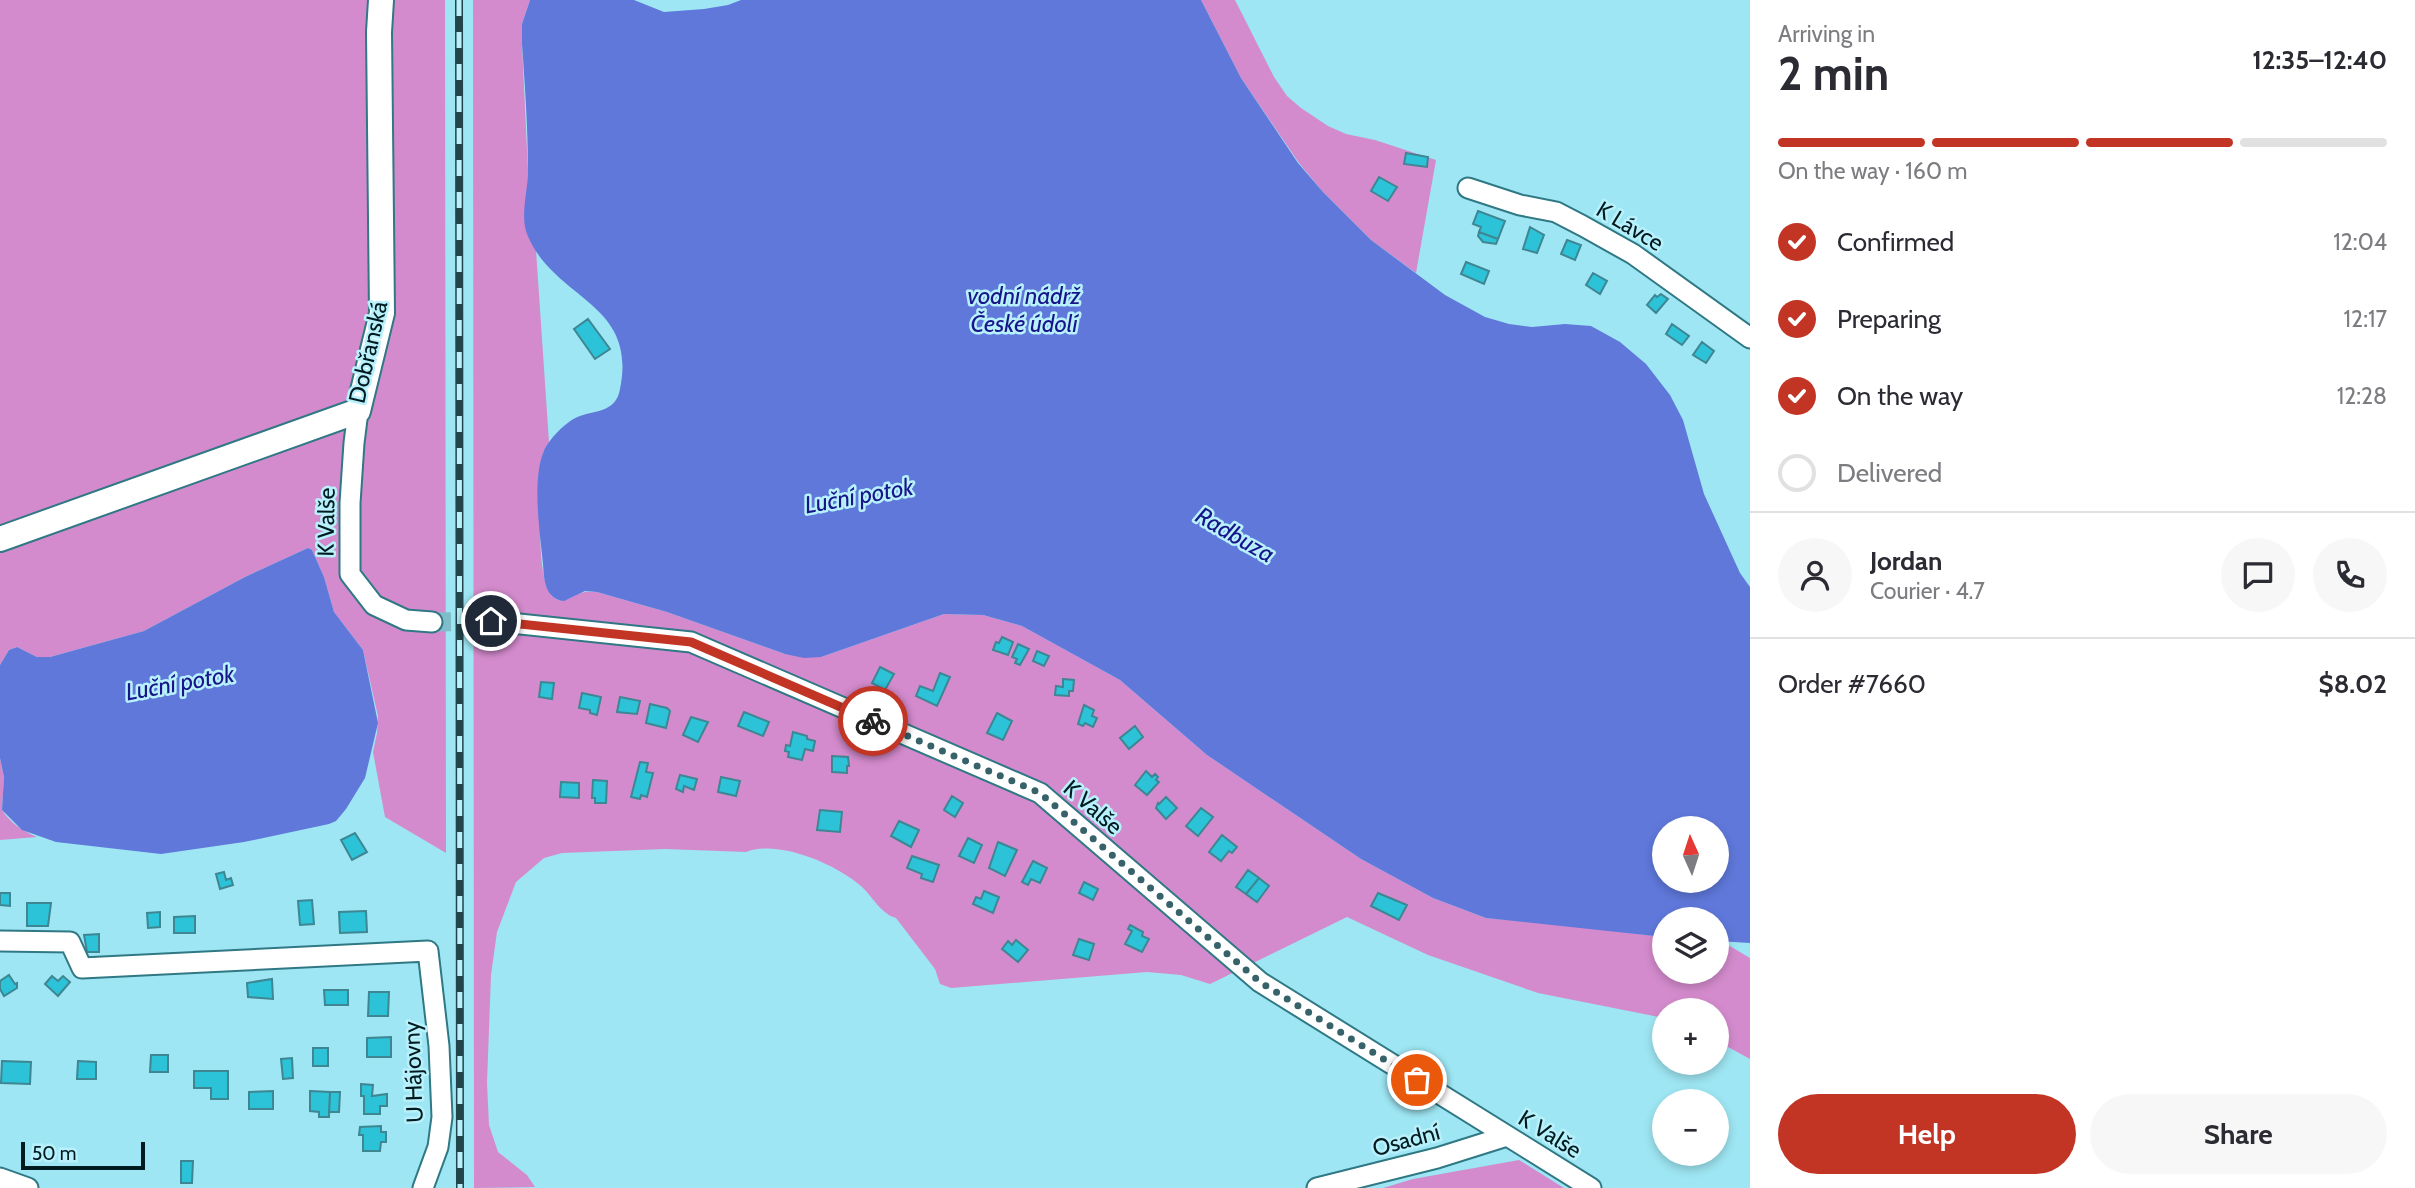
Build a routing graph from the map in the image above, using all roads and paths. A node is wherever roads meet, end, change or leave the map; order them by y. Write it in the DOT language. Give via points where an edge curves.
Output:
graph roads {
  1 [pos="381,0"];
  2 [pos="1468,188"];
  3 [pos="1750,338"];
  4 [pos="358,411"];
  5 [pos="0,539"];
  6 [pos="491,621"];
  7 [pos="432,622"];
  8 [pos="0,941"];
  9 [pos="1507,1136"];
  10 [pos="0,1178"];
  11 [pos="28,1188"];
  12 [pos="423,1188"];
  13 [pos="1317,1188"];
  14 [pos="1591,1188"];
  1 -- 4 [label="street, Dobřanská" via="382,313"];
  2 -- 3 [label="street, K Lávce" via="1556,212 1583,226 1633,254"];
  4 -- 5 [label="street, Dobřanská"];
  4 -- 7 [label="street, K Valše" via="350,574 374,605 406,620"];
  6 -- 9 [label="street, K Valše" via="691,642 1040,793 1260,982"];
  8 -- 12 [label="street, U Hájovny" via="70,942 82,968 428,951 442,1117 438,1147"];
  9 -- 13 [label="street, Osadní"];
  9 -- 14 [label="street, K Valše"];
  10 -- 11 [label="street"];
}
